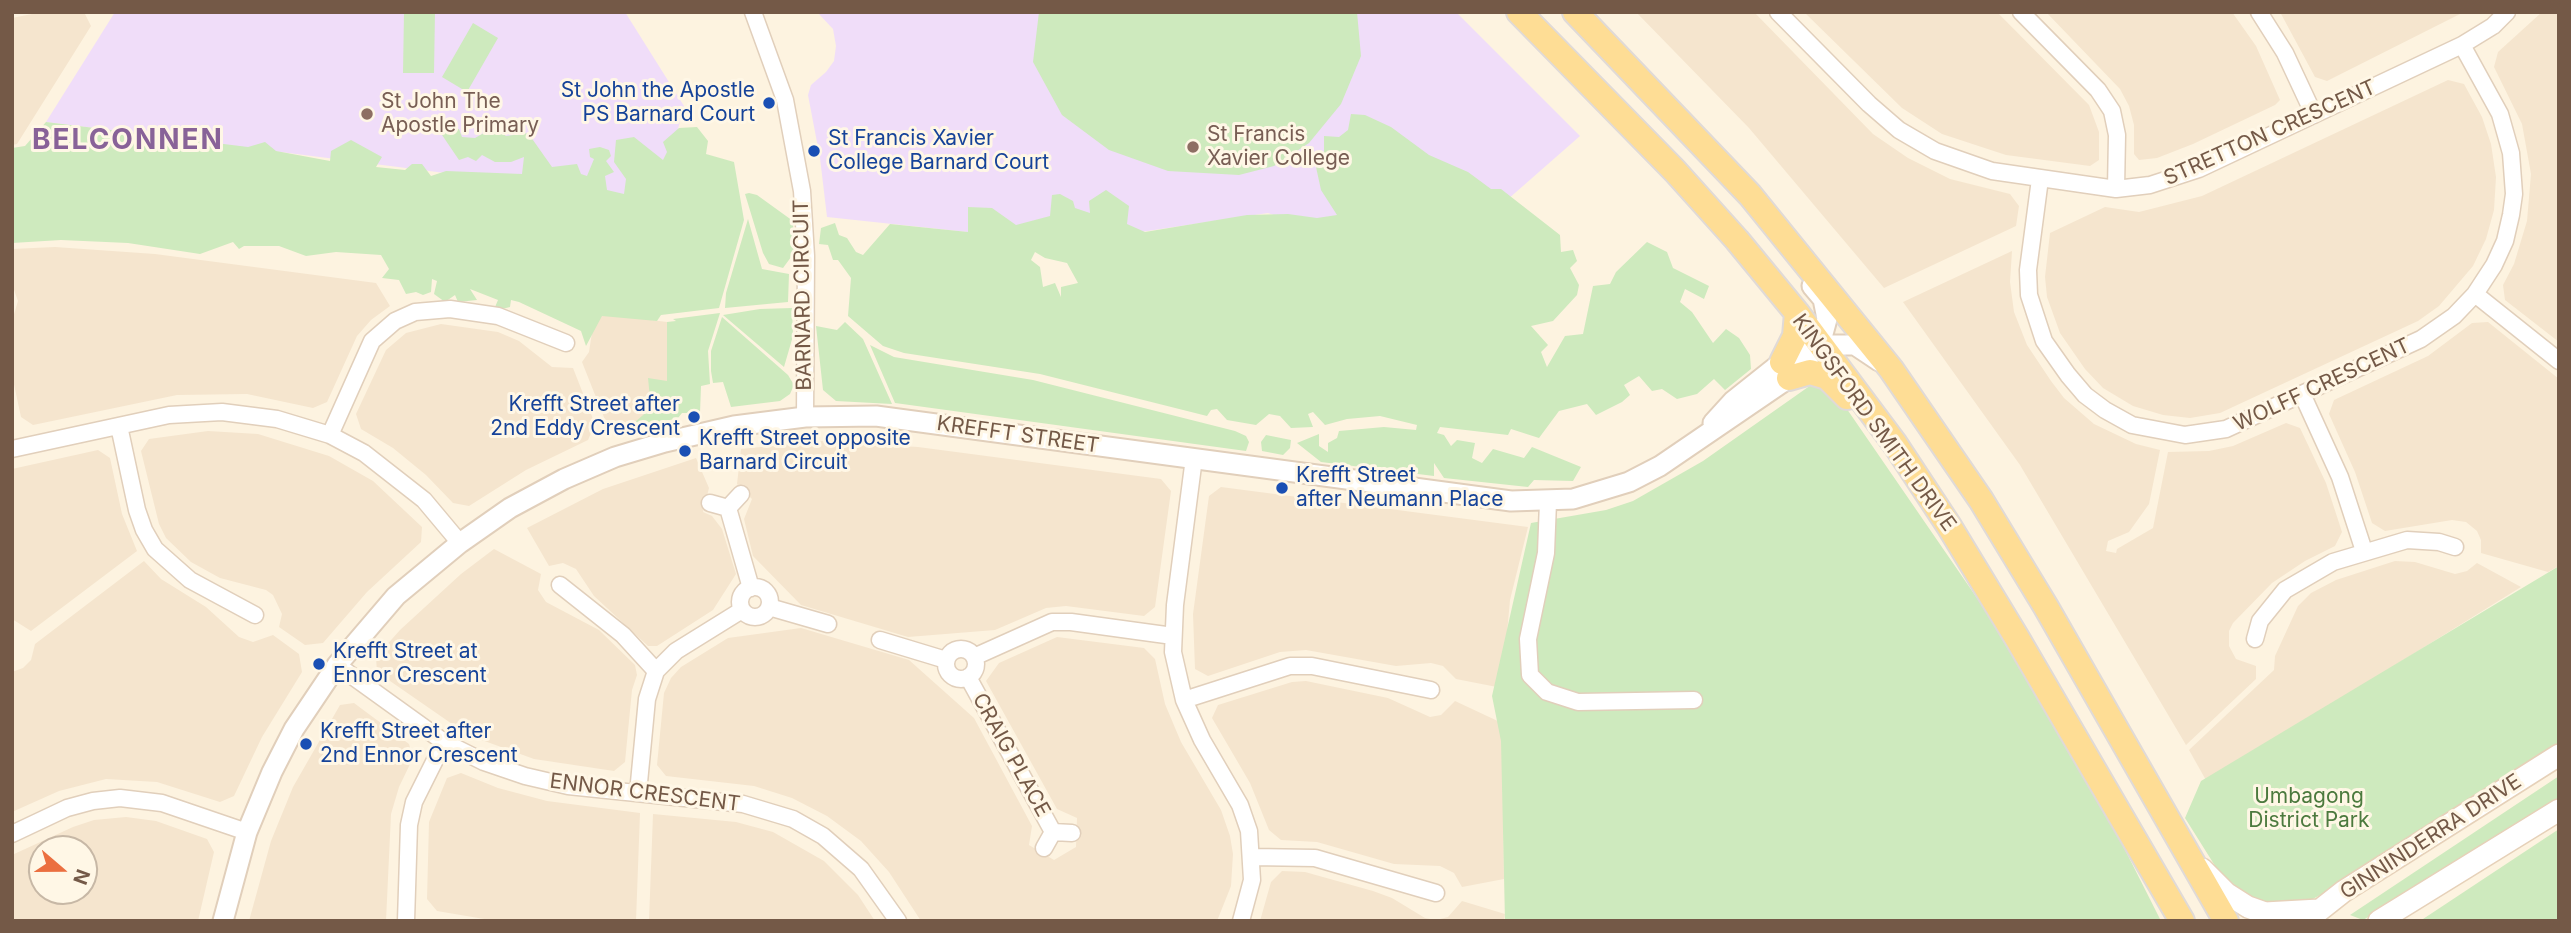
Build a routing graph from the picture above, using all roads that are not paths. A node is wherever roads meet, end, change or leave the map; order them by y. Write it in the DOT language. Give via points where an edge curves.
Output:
graph roads {
  1 [pos="753,12"];
  2 [pos="1575,12"];
  3 [pos="1778,12"];
  4 [pos="2021,12"];
  5 [pos="2259,12"];
  6 [pos="2507,12"];
  7 [pos="1524,15"];
  8 [pos="2462,45"];
  9 [pos="2314,115"];
  10 [pos="2040,179"];
  11 [pos="2116,188"];
  12 [pos="1794,247"];
  13 [pos="2475,294"];
  14 [pos="1797,313"];
  15 [pos="566,343"];
  16 [pos="1820,345"];
  17 [pos="2559,360"];
  18 [pos="1891,369"];
  19 [pos="1786,370"];
  20 [pos="2303,396"];
  21 [pos="805,417"];
  22 [pos="119,426"];
  23 [pos="330,435"];
  24 [pos="1895,444"];
  25 [pos="12,449"];
  26 [pos="1195,458"];
  27 [pos="741,494"];
  28 [pos="1549,502"];
  29 [pos="710,503"];
  30 [pos="728,508"];
  31 [pos="460,543"];
  32 [pos="2455,547"];
  33 [pos="2364,551"];
  34 [pos="560,585"];
  35 [pos="751,588"];
  36 [pos="769,607"];
  37 [pos="743,610"];
  38 [pos="255,615"];
  39 [pos="828,624"];
  40 [pos="1173,636"];
  41 [pos="2255,639"];
  42 [pos="880,640"];
  43 [pos="974,657"];
  44 [pos="946,660"];
  45 [pos="337,665"];
  46 [pos="656,671"];
  47 [pos="968,677"];
  48 [pos="1431,690"];
  49 [pos="1184,700"];
  50 [pos="1694,701"];
  51 [pos="444,742"];
  52 [pos="2559,755"];
  53 [pos="638,793"];
  54 [pos="2559,810"];
  55 [pos="247,832"];
  56 [pos="1053,832"];
  57 [pos="1072,833"];
  58 [pos="12,834"];
  59 [pos="1044,848"];
  60 [pos="2186,852"];
  61 [pos="1252,856"];
  62 [pos="2164,889"];
  63 [pos="1436,893"];
  64 [pos="2406,901"];
  65 [pos="2313,915"];
  66 [pos="223,921"];
  67 [pos="406,921"];
  68 [pos="898,921"];
  69 [pos="1241,921"];
  70 [pos="2174,921"];
  71 [pos="2182,921"];
  72 [pos="2225,921"];
  73 [pos="2379,921"];
  74 [pos="2384,921"];
  1 -- 21 [label="street, BARNARD CIRCUIT" via="768,46 791,128 802,191"];
  2 -- 12 [label="main road, KINGSFORD SMITH DRIVE" via="1702,141"];
  3 -- 10 [label="street, STRETTON CRESCENT" via="1899,130 1962,163"];
  4 -- 11 [label="street" via="2106,100 2117,135"];
  5 -- 9 [label="street" via="2285,53"];
  6 -- 8 [label="street, STRETTON CRESCENT"];
  7 -- 14 [label="main road, KINGSFORD SMITH DRIVE" via="1675,171"];
  8 -- 9 [label="street, STRETTON CRESCENT"];
  8 -- 13 [label="street, WOLFF CRESCENT" via="2500,114 2513,173 2505,241"];
  9 -- 11 [label="street, STRETTON CRESCENT" via="2175,179"];
  10 -- 11 [label="street, STRETTON CRESCENT"];
  10 -- 20 [label="street, WOLFF CRESCENT" via="2028,270 2031,306 2044,341 2085,395 2132,425 2186,435 2226,429"];
  12 -- 16 [label="street" via="1804,275 1823,299 1827,319"];
  12 -- 18 [label="main road, KINGSFORD SMITH DRIVE"];
  13 -- 17 [label="street"];
  13 -- 20 [label="street, WOLFF CRESCENT" via="2421,339"];
  14 -- 16 [label="main road, KINGSFORD SMITH DRIVE"];
  14 -- 19 [label="main road"];
  15 -- 23 [label="street" via="498,316 450,309 415,312 395,321 372,341"];
  16 -- 18 [label="street" via="1855,345"];
  16 -- 19 [label="street, KREFFT STREET"];
  16 -- 24 [label="main road, KINGSFORD SMITH DRIVE"];
  18 -- 60 [label="main road, KINGSFORD SMITH DRIVE" via="1988,512"];
  19 -- 24 [label="main road" via="1827,377"];
  19 -- 28 [label="street, KREFFT STREET" via="1735,417 1660,466 1597,494"];
  20 -- 33 [label="street" via="2340,477"];
  21 -- 26 [label="street, KREFFT STREET" via="876,416"];
  21 -- 31 [label="street, KREFFT STREET" via="704,432 615,457 510,508"];
  22 -- 23 [label="street" via="169,415 222,412 277,419"];
  22 -- 25 [label="street"];
  22 -- 38 [label="street" via="138,510 155,549 190,580"];
  23 -- 31 [label="street" via="396,475"];
  24 -- 62 [label="main road, KINGSFORD SMITH DRIVE" via="1949,526"];
  26 -- 28 [label="street, KREFFT STREET"];
  26 -- 40 [label="street"];
  27 -- 30 [label="street"];
  28 -- 50 [label="street" via="1546,553 1528,639 1530,675 1547,692 1578,702"];
  29 -- 30 [label="street"];
  30 -- 35 [label="street"];
  31 -- 45 [label="street, KREFFT STREET" via="396,596"];
  32 -- 33 [label="street" via="2421,540"];
  33 -- 41 [label="street" via="2333,562 2286,590 2260,621"];
  34 -- 46 [label="street" via="623,635"];
  35 -- 36 [label="street" via="767,594"];
  35 -- 37 [label="street" via="742,595"];
  36 -- 37 [label="street" via="757,617"];
  36 -- 39 [label="street"];
  37 -- 46 [label="street" via="676,651"];
  40 -- 43 [label="street" via="1052,622"];
  40 -- 49 [label="street"];
  42 -- 44 [label="street"];
  43 -- 44 [label="street" via="959,649"];
  43 -- 47 [label="street" via="975,668"];
  44 -- 47 [label="street" via="951,676"];
  45 -- 51 [label="street, ENNOR CRESCENT"];
  45 -- 55 [label="street, KREFFT STREET" via="294,729"];
  46 -- 53 [label="street" via="647,699"];
  47 -- 56 [label="street, CRAIG PLACE"];
  48 -- 49 [label="street" via="1312,666 1290,666"];
  49 -- 61 [label="street" via="1240,805"];
  51 -- 53 [label="street, ENNOR CRESCENT" via="525,776"];
  51 -- 67 [label="street" via="414,802 409,825"];
  52 -- 65 [label="main road, GINNINDERRA DRIVE"];
  53 -- 68 [label="street, ENNOR CRESCENT" via="743,804 793,820 823,836 861,869"];
  54 -- 64 [label="main road, GINNINDERRA DRIVE"];
  55 -- 58 [label="street" via="162,803 120,798 67,808"];
  55 -- 66 [label="street, KREFFT STREET"];
  56 -- 57 [label="street, CRAIG PLACE"];
  56 -- 59 [label="street, CRAIG PLACE"];
  60 -- 65 [label="main road" via="2226,893 2248,907 2265,913"];
  60 -- 72 [label="main road, KINGSFORD SMITH DRIVE"];
  61 -- 63 [label="street" via="1315,858"];
  61 -- 69 [label="street" via="1250,896"];
  62 -- 70 [label="main road"];
  62 -- 71 [label="main road, KINGSFORD SMITH DRIVE"];
  64 -- 73 [label="main road, GINNINDERRA DRIVE"];
  64 -- 74 [label="main road"];
}
